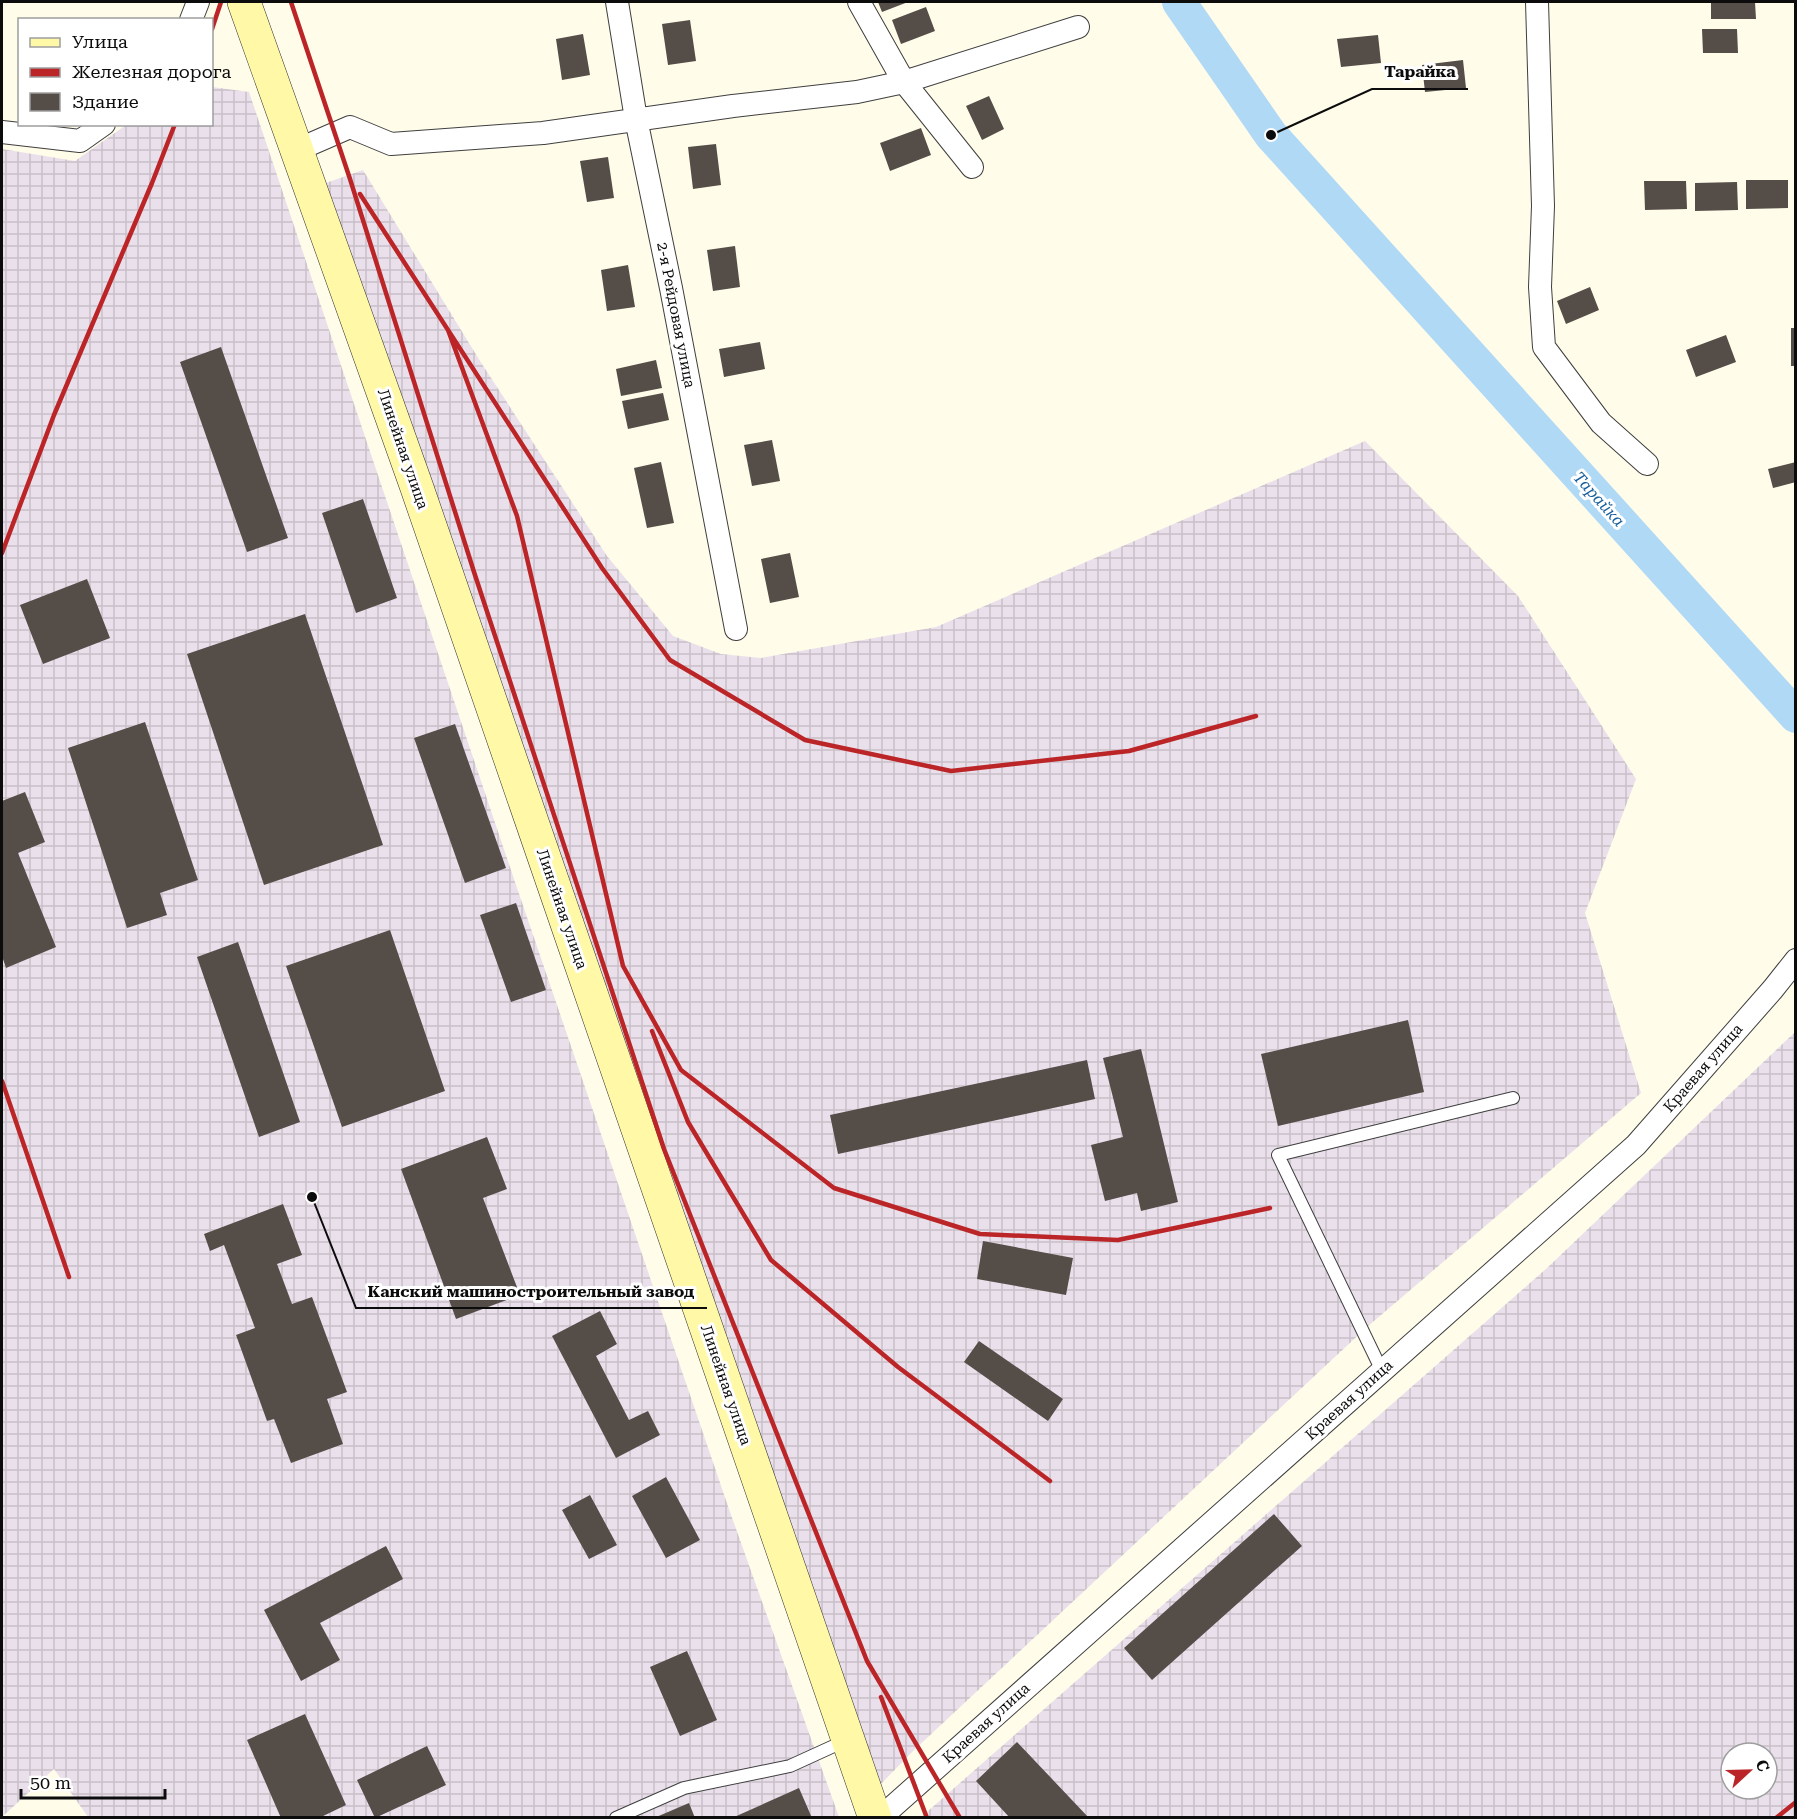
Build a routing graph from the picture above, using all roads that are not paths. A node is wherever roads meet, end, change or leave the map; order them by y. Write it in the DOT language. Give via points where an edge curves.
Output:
graph roads {
  1 [pos="198,2"];
  2 [pos="244,2"];
  3 [pos="617,2"];
  4 [pos="859,2"];
  5 [pos="1537,2"];
  6 [pos="192,18"];
  7 [pos="1078,27"];
  8 [pos="904,82"];
  9 [pos="636,119"];
  10 [pos="101,126"];
  11 [pos="2,132"];
  12 [pos="297,150"];
  13 [pos="972,167"];
  14 [pos="1647,464"];
  15 [pos="736,629"];
  16 [pos="1796,960"];
  17 [pos="1513,1098"];
  18 [pos="1382,1371"];
  19 [pos="848,1739"];
  20 [pos="616,1818"];
  21 [pos="875,1818"];
  22 [pos="880,1818"];
  1 -- 6 [label="street"];
  2 -- 12 [label="street, Линейная улица"];
  3 -- 9 [label="street, 2-я Рейдовая улица"];
  4 -- 8 [label="street"];
  5 -- 14 [label="street" via="1544,347 1601,423"];
  7 -- 8 [label="street"];
  8 -- 9 [label="street" via="857,92"];
  8 -- 13 [label="street"];
  9 -- 12 [label="street" via="543,133 391,144 350,127"];
  9 -- 15 [label="street, 2-я Рейдовая улица"];
  10 -- 11 [label="street" via="80,141"];
  12 -- 19 [label="street, Линейная улица"];
  16 -- 18 [label="street, Краевая улица" via="1636,1145"];
  17 -- 18 [label="lane" via="1278,1155"];
  18 -- 22 [label="street, Краевая улица"];
  19 -- 20 [label="lane" via="790,1766 684,1788"];
  19 -- 21 [label="street, Линейная улица"];
}
